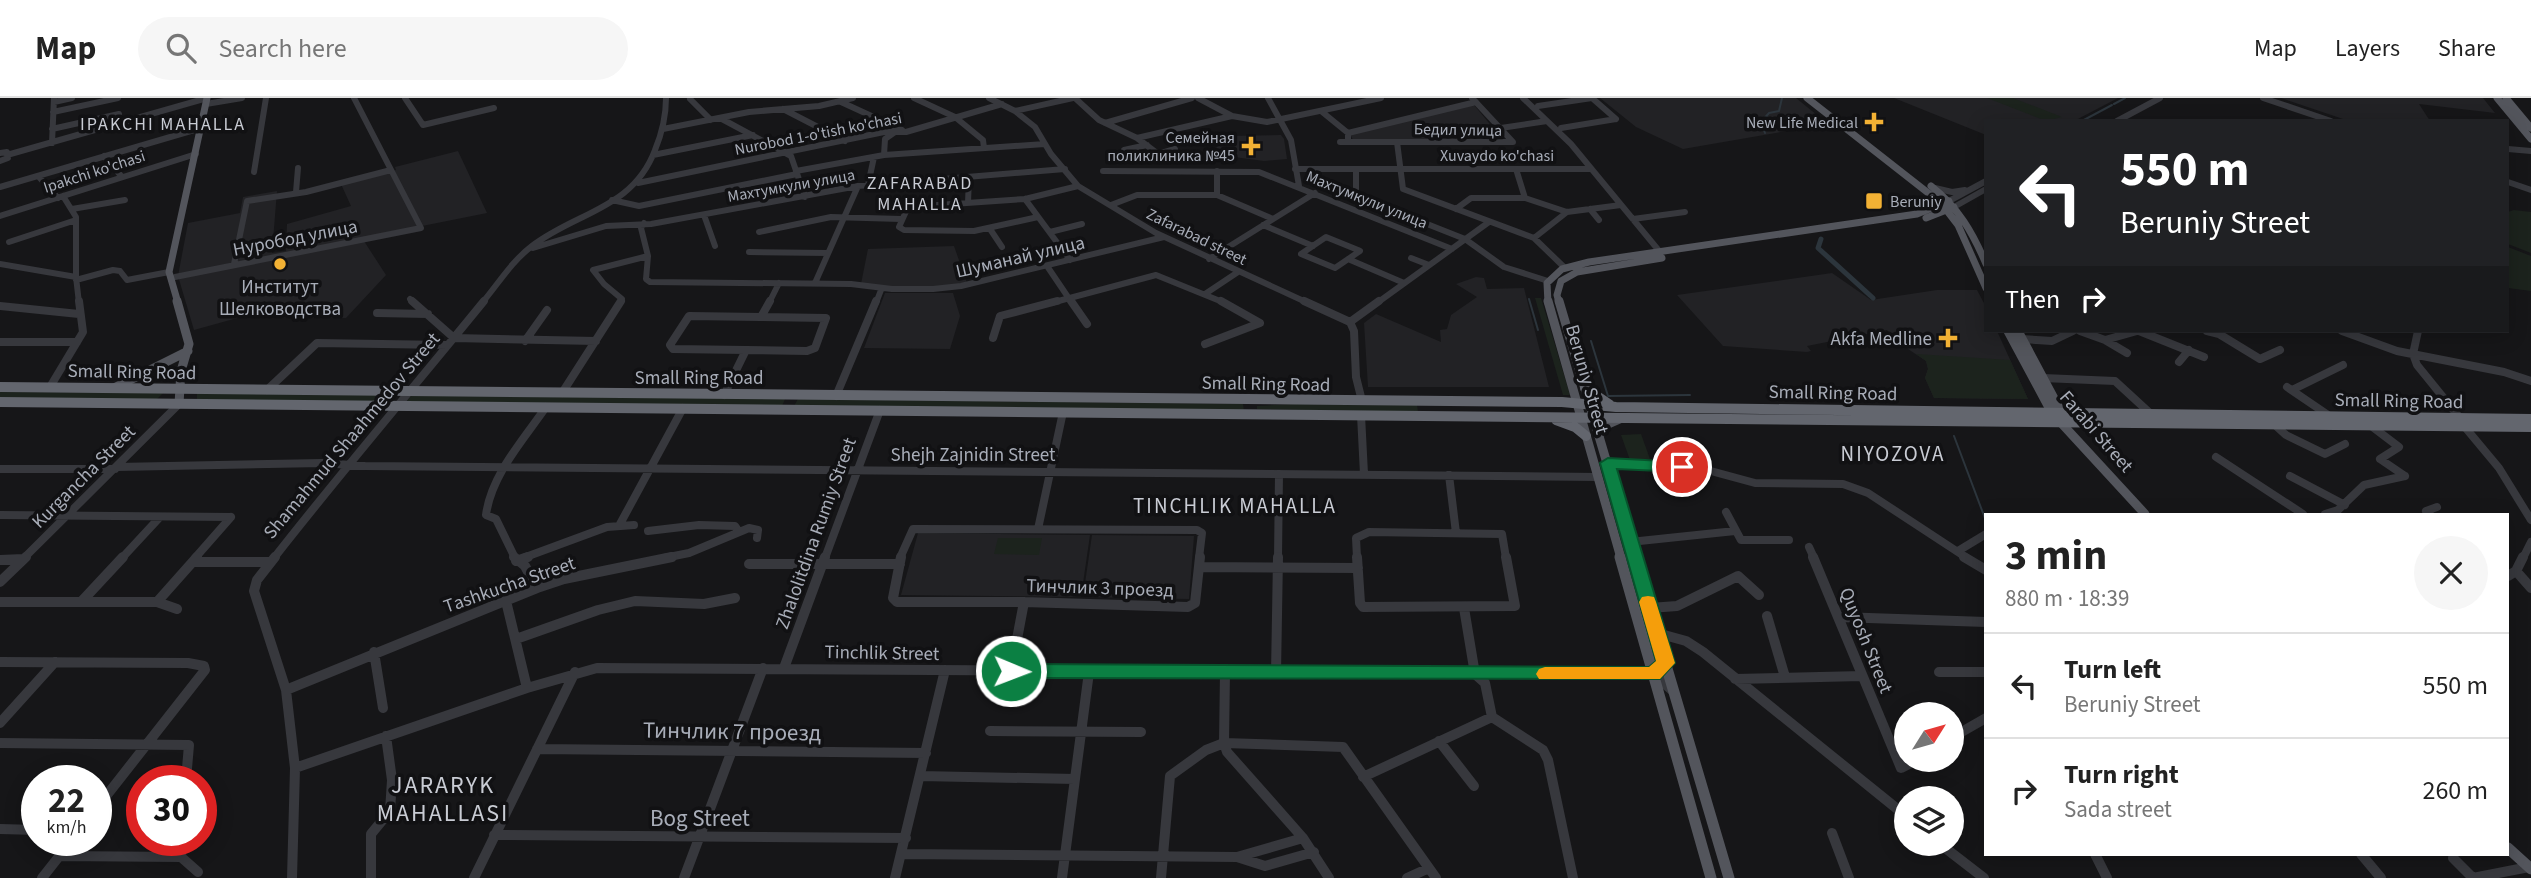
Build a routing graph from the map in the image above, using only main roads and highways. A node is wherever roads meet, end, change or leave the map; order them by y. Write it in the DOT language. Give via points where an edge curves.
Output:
graph roads {
  1 [pos="1807,98"];
  2 [pos="1814,98"];
  3 [pos="2497,98"];
  4 [pos="2506,98"];
  5 [pos="207,100"];
  6 [pos="2516,121"];
  7 [pos="2529,125"];
  8 [pos="2531,139"];
  9 [pos="1915,181"];
  10 [pos="1948,206"];
  11 [pos="1923,216"];
  12 [pos="1959,229"];
  13 [pos="1660,252"];
  14 [pos="1680,256"];
  15 [pos="1649,260"];
  16 [pos="1984,261"];
  17 [pos="1984,284"];
  18 [pos="2009,333"];
  19 [pos="2020,335"];
  20 [pos="189,351"];
  21 [pos="0,387"];
  22 [pos="112,388"];
  23 [pos="1585,388"];
  24 [pos="179,389"];
  25 [pos="793,395"];
  26 [pos="1254,400"];
  27 [pos="0,402"];
  28 [pos="1419,402"];
  29 [pos="179,404"];
  30 [pos="1577,404"];
  31 [pos="1616,407"];
  32 [pos="785,409"];
  33 [pos="1592,411"];
  34 [pos="1252,414"];
  35 [pos="1759,414"];
  36 [pos="1420,415"];
  37 [pos="1543,416"];
  38 [pos="1581,416"];
  39 [pos="1623,417"];
  40 [pos="2061,418"];
  41 [pos="2531,419"];
  42 [pos="2462,422"];
  43 [pos="2531,427"];
  44 [pos="1586,436"];
  45 [pos="1599,436"];
  46 [pos="2144,513"];
  47 [pos="2151,513"];
  48 [pos="2509,841"];
  49 [pos="2509,849"];
  50 [pos="2530,865"];
  51 [pos="1711,878"];
  52 [pos="1729,878"];
  1 -- 9 [label="main road"];
  2 -- 10 [label="main road" via="1935,188"];
  3 -- 6 [label="main road"];
  4 -- 7 [label="main road"];
  5 -- 20 [label="main road" via="180,212 172,275"];
  6 -- 7 [label="main road"];
  6 -- 8 [label="main road"];
  9 -- 10 [label="main road"];
  9 -- 11 [label="main road" via="1927,196"];
  10 -- 11 [label="main road, Beruniy Street"];
  10 -- 12 [label="main road"];
  10 -- 16 [label="main road" via="1971,229"];
  11 -- 12 [label="main road"];
  11 -- 13 [label="main road, Beruniy Street"];
  11 -- 14 [label="main road, Beruniy Street"];
  12 -- 17 [label="main road"];
  13 -- 14 [label="main road"];
  13 -- 15 [label="main road"];
  13 -- 30 [label="main road, Beruniy Street" via="1565,268 1548,281 1546,295"];
  14 -- 15 [label="main road, Beruniy Street"];
  15 -- 23 [label="main road, Beruniy Street" via="1574,273 1559,285 1558,300"];
  18 -- 40 [label="main road, Farabi Street"];
  19 -- 40 [label="main road, Farabi Street"];
  20 -- 22 [label="main road"];
  20 -- 24 [label="main road"];
  21 -- 22 [label="highway, Small Ring Road"];
  22 -- 24 [label="highway, Small Ring Road"];
  23 -- 31 [label="highway"];
  23 -- 33 [label="main road, Beruniy Street"];
  24 -- 25 [label="highway, Small Ring Road"];
  24 -- 29 [label="main road"];
  25 -- 26 [label="highway, Small Ring Road"];
  25 -- 32 [label="highway"];
  26 -- 28 [label="highway, Small Ring Road"];
  26 -- 34 [label="highway"];
  27 -- 29 [label="highway, Small Ring Road"];
  28 -- 30 [label="highway, Small Ring Road"];
  28 -- 36 [label="highway" via="1426,408"];
  29 -- 32 [label="highway, Small Ring Road"];
  30 -- 33 [label="highway, Small Ring Road"];
  30 -- 38 [label="main road, Beruniy Street"];
  31 -- 33 [label="highway, Small Ring Road"];
  31 -- 35 [label="highway, Small Ring Road"];
  32 -- 34 [label="highway, Small Ring Road"];
  33 -- 38 [label="highway, Small Ring Road"];
  33 -- 39 [label="highway, Small Ring Road"];
  33 -- 45 [label="main road, Beruniy Street"];
  34 -- 36 [label="highway, Small Ring Road"];
  35 -- 39 [label="highway, Small Ring Road"];
  35 -- 40 [label="highway, Small Ring Road"];
  36 -- 37 [label="highway, Small Ring Road"];
  37 -- 38 [label="highway, Small Ring Road"];
  37 -- 44 [label="highway"];
  38 -- 44 [label="main road, Beruniy Street"];
  39 -- 45 [label="main road" via="1604,426"];
  40 -- 42 [label="highway, Small Ring Road" via="2152,415"];
  40 -- 42 [label="highway, Small Ring Road" via="2275,425"];
  40 -- 46 [label="main road, Farabi Street"];
  40 -- 47 [label="main road, Farabi Street"];
  41 -- 42 [label="highway, Small Ring Road"];
  42 -- 43 [label="highway, Small Ring Road"];
  44 -- 51 [label="main road, Beruniy Street"];
  45 -- 52 [label="main road, Beruniy Street"];
  48 -- 50 [label="main road"];
  49 -- 50 [label="main road"];
}
